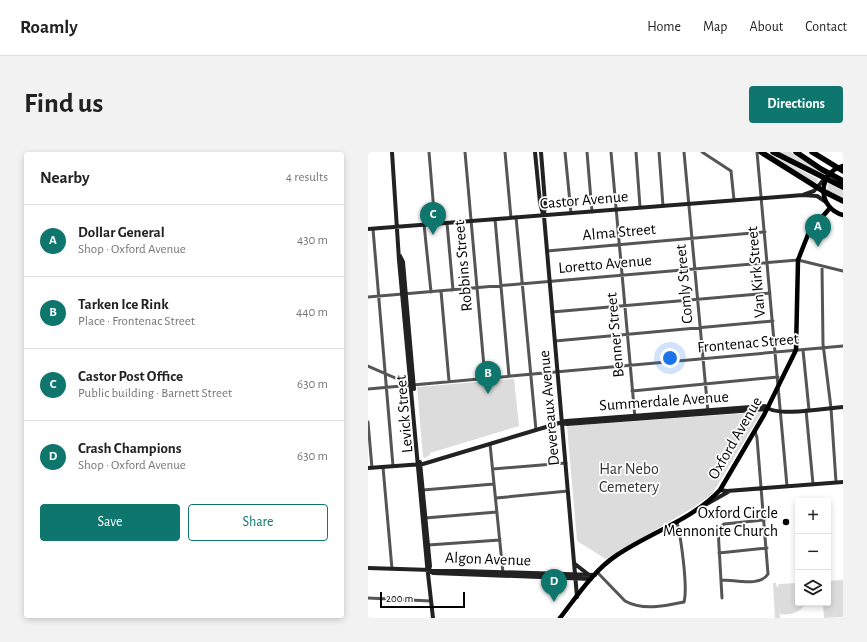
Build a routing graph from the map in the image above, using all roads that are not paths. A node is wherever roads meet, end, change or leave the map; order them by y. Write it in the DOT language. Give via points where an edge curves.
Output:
graph roads {
  1 [pos="392,152"];
  2 [pos="429,152"];
  3 [pos="465,152"];
  4 [pos="505,152"];
  5 [pos="535,152"];
  6 [pos="541,152"];
  7 [pos="565,152"];
  8 [pos="587,152"];
  9 [pos="611,152"];
  10 [pos="636,152"];
  11 [pos="658,152"];
  12 [pos="684,152"];
  13 [pos="702,152"];
  14 [pos="757,152"];
  15 [pos="761,152"];
  16 [pos="773,152"];
  17 [pos="796,152"];
  18 [pos="812,152"];
  19 [pos="840,167"];
  20 [pos="537,168"];
  21 [pos="542,168"];
  22 [pos="843,171"];
  23 [pos="843,181"];
  24 [pos="843,187"];
  25 [pos="820,189"];
  26 [pos="803,195"];
  27 [pos="762,198"];
  28 [pos="734,200"];
  29 [pos="843,201"];
  30 [pos="826,202"];
  31 [pos="689,204"];
  32 [pos="663,206"];
  33 [pos="640,207"];
  34 [pos="830,208"];
  35 [pos="617,209"];
  36 [pos="592,212"];
  37 [pos="571,213"];
  38 [pos="843,215"];
  39 [pos="544,216"];
  40 [pos="514,218"];
  41 [pos="495,219"];
  42 [pos="471,221"];
  43 [pos="447,223"];
  44 [pos="424,224"];
  45 [pos="435,224"];
  46 [pos="397,227"];
  47 [pos="370,229"];
  48 [pos="765,232"];
  49 [pos="692,238"];
  50 [pos="620,244"];
  51 [pos="547,251"];
  52 [pos="798,260"];
  53 [pos="767,262"];
  54 [pos="822,266"];
  55 [pos="695,268"];
  56 [pos="843,271"];
  57 [pos="622,275"];
  58 [pos="549,282"];
  59 [pos="523,283"];
  60 [pos="501,285"];
  61 [pos="477,288"];
  62 [pos="453,290"];
  63 [pos="441,291"];
  64 [pos="431,292"];
  65 [pos="770,293"];
  66 [pos="404,294"];
  67 [pos="379,296"];
  68 [pos="368,297"];
  69 [pos="697,299"];
  70 [pos="625,306"];
  71 [pos="552,312"];
  72 [pos="773,321"];
  73 [pos="700,328"];
  74 [pos="627,334"];
  75 [pos="555,341"];
  76 [pos="843,346"];
  77 [pos="825,348"];
  78 [pos="796,350"];
  79 [pos="803,350"];
  80 [pos="775,352"];
  81 [pos="703,359"];
  82 [pos="630,365"];
  83 [pos="368,366"];
  84 [pos="557,371"];
  85 [pos="386,374"];
  86 [pos="530,374"];
  87 [pos="509,376"];
  88 [pos="778,377"];
  89 [pos="485,378"];
  90 [pos="449,381"];
  91 [pos="705,384"];
  92 [pos="412,385"];
  93 [pos="387,387"];
  94 [pos="778,387"];
  95 [pos="368,388"];
  96 [pos="632,391"];
  97 [pos="843,407"];
  98 [pos="831,408"];
  99 [pos="768,409"];
  100 [pos="807,410"];
  101 [pos="708,412"];
  102 [pos="780,412"];
  103 [pos="634,417"];
  104 [pos="368,422"];
  105 [pos="562,423"];
  106 [pos="536,430"];
  107 [pos="755,432"];
  108 [pos="490,444"];
  109 [pos="566,463"];
  110 [pos="419,464"];
  111 [pos="393,466"];
  112 [pos="383,467"];
  113 [pos="370,468"];
  114 [pos="493,469"];
  115 [pos="836,482"];
  116 [pos="843,482"];
  117 [pos="494,484"];
  118 [pos="812,484"];
  119 [pos="787,486"];
  120 [pos="761,488"];
  121 [pos="424,490"];
  122 [pos="720,490"];
  123 [pos="568,491"];
  124 [pos="730,491"];
  125 [pos="496,498"];
  126 [pos="704,505"];
  127 [pos="497,512"];
  128 [pos="424,518"];
  129 [pos="764,520"];
  130 [pos="677,522"];
  131 [pos="500,540"];
  132 [pos="428,545"];
  133 [pos="767,548"];
  134 [pos="719,553"];
  135 [pos="575,564"];
  136 [pos="368,568"];
  137 [pos="392,569"];
  138 [pos="429,570"];
  139 [pos="503,574"];
  140 [pos="576,576"];
  141 [pos="593,576"];
  142 [pos="722,580"];
  143 [pos="577,597"];
  144 [pos="368,598"];
  145 [pos="722,598"];
  146 [pos="431,601"];
  147 [pos="433,618"];
  148 [pos="560,618"];
  1 -- 46 [label="main road, Levick Street"];
  2 -- 45 [label="street"];
  3 -- 42 [label="street, Robbins Street"];
  4 -- 40 [label="street"];
  5 -- 20 [label="main road, Devereaux Avenue"];
  6 -- 21 [label="main road, Devereaux Avenue"];
  7 -- 37 [label="street"];
  8 -- 36 [label="street"];
  9 -- 35 [label="street, Benner Street"];
  10 -- 33 [label="street"];
  11 -- 32 [label="street"];
  12 -- 31 [label="street, Comly Street"];
  13 -- 28 [label="street" via="732,171"];
  14 -- 27 [label="street, Van Kirk Street"];
  15 -- 25 [label="highway"];
  16 -- 24 [label="highway"];
  17 -- 23 [label="highway"];
  18 -- 19 [label="highway"];
  19 -- 22 [label="highway"];
  19 -- 25 [label="main road" via="831,172"];
  20 -- 21 [label="main road"];
  20 -- 39 [label="main road, Devereaux Avenue" via="540,203"];
  21 -- 39 [label="main road, Devereaux Avenue"];
  25 -- 26 [label="main road, Castor Avenue"];
  25 -- 29 [label="highway"];
  25 -- 30 [label="main road"];
  26 -- 27 [label="main road, Castor Avenue"];
  26 -- 30 [label="main road, Castor Avenue" via="817,196"];
  27 -- 28 [label="main road, Castor Avenue"];
  27 -- 48 [label="street, Van Kirk Street"];
  28 -- 31 [label="main road, Castor Avenue"];
  30 -- 34 [label="main road"];
  31 -- 32 [label="main road, Castor Avenue"];
  31 -- 49 [label="street, Comly Street"];
  32 -- 33 [label="main road, Castor Avenue"];
  33 -- 35 [label="main road, Castor Avenue"];
  34 -- 38 [label="main road"];
  34 -- 52 [label="main road, Oxford Avenue" via="809,232"];
  35 -- 36 [label="main road, Castor Avenue"];
  35 -- 50 [label="street, Benner Street"];
  36 -- 37 [label="main road, Castor Avenue"];
  37 -- 39 [label="main road, Castor Avenue"];
  39 -- 40 [label="main road, Castor Avenue"];
  39 -- 51 [label="main road, Devereaux Avenue"];
  40 -- 41 [label="main road, Castor Avenue"];
  40 -- 59 [label="street"];
  41 -- 42 [label="main road, Castor Avenue"];
  41 -- 60 [label="street"];
  42 -- 43 [label="main road, Castor Avenue"];
  42 -- 61 [label="street, Robbins Street"];
  43 -- 45 [label="main road, Castor Avenue"];
  43 -- 62 [label="street"];
  44 -- 45 [label="main road, Castor Avenue"];
  44 -- 46 [label="main road, Castor Avenue"];
  44 -- 64 [label="street"];
  46 -- 47 [label="main road, Castor Avenue"];
  46 -- 66 [label="main road, Levick Street"];
  47 -- 67 [label="street"];
  48 -- 49 [label="street, Alma Street"];
  48 -- 53 [label="street, Van Kirk Street"];
  49 -- 50 [label="street, Alma Street"];
  49 -- 55 [label="street, Comly Street"];
  50 -- 51 [label="street, Alma Street"];
  50 -- 57 [label="street, Benner Street"];
  51 -- 58 [label="main road, Devereaux Avenue"];
  52 -- 53 [label="street, Loretto Avenue"];
  52 -- 54 [label="street, Loretto Avenue"];
  52 -- 78 [label="main road, Oxford Avenue"];
  53 -- 55 [label="street, Loretto Avenue"];
  53 -- 65 [label="street, Van Kirk Street"];
  54 -- 56 [label="street, Loretto Avenue"];
  54 -- 77 [label="street"];
  55 -- 57 [label="street, Loretto Avenue"];
  55 -- 69 [label="street, Comly Street"];
  57 -- 58 [label="street, Loretto Avenue"];
  57 -- 70 [label="street, Benner Street"];
  58 -- 59 [label="street, Loretto Avenue"];
  58 -- 71 [label="main road, Devereaux Avenue"];
  59 -- 60 [label="street, Loretto Avenue"];
  59 -- 86 [label="street"];
  60 -- 61 [label="street, Loretto Avenue"];
  60 -- 87 [label="street"];
  61 -- 62 [label="street, Loretto Avenue"];
  61 -- 89 [label="street, Robbins Street"];
  62 -- 63 [label="street, Loretto Avenue"];
  63 -- 64 [label="street, Loretto Avenue"];
  63 -- 90 [label="street"];
  64 -- 66 [label="street, Loretto Avenue"];
  65 -- 69 [label="street"];
  65 -- 72 [label="street, Van Kirk Street"];
  66 -- 67 [label="street, Loretto Avenue"];
  66 -- 92 [label="main road, Levick Street"];
  67 -- 68 [label="street, Loretto Avenue"];
  67 -- 85 [label="street"];
  69 -- 70 [label="street"];
  69 -- 73 [label="street, Comly Street"];
  70 -- 71 [label="street"];
  70 -- 74 [label="street, Benner Street"];
  71 -- 75 [label="main road, Devereaux Avenue"];
  72 -- 73 [label="street"];
  72 -- 80 [label="street, Van Kirk Street"];
  73 -- 74 [label="street"];
  73 -- 81 [label="street, Comly Street"];
  74 -- 75 [label="street"];
  74 -- 82 [label="street, Benner Street"];
  75 -- 84 [label="main road, Devereaux Avenue"];
  76 -- 77 [label="street, Frontenac Street"];
  77 -- 79 [label="street, Frontenac Street"];
  77 -- 98 [label="street"];
  78 -- 79 [label="street, Frontenac Street"];
  78 -- 80 [label="street, Frontenac Street"];
  78 -- 94 [label="main road, Oxford Avenue"];
  79 -- 100 [label="street"];
  80 -- 81 [label="street, Frontenac Street"];
  80 -- 88 [label="street, Van Kirk Street"];
  81 -- 82 [label="street, Frontenac Street"];
  81 -- 91 [label="street, Comly Street"];
  82 -- 84 [label="street, Frontenac Street"];
  82 -- 96 [label="street, Benner Street"];
  83 -- 85 [label="street"];
  84 -- 86 [label="street, Frontenac Street"];
  84 -- 105 [label="main road, Devereaux Avenue"];
  85 -- 92 [label="street"];
  85 -- 93 [label="street"];
  86 -- 87 [label="street, Frontenac Street"];
  86 -- 106 [label="street"];
  87 -- 89 [label="street, Frontenac Street"];
  88 -- 91 [label="street"];
  88 -- 94 [label="street, Van Kirk Street"];
  89 -- 90 [label="street, Frontenac Street"];
  90 -- 92 [label="street, Frontenac Street"];
  91 -- 96 [label="street"];
  91 -- 101 [label="street, Comly Street"];
  92 -- 93 [label="street, Frontenac Street"];
  92 -- 110 [label="main road, Levick Street"];
  93 -- 95 [label="street, Frontenac Street"];
  93 -- 111 [label="street"];
  94 -- 99 [label="main road, Oxford Avenue"];
  94 -- 102 [label="street, Van Kirk Street"];
  96 -- 103 [label="street, Benner Street"];
  97 -- 98 [label="main road, Summerdale Avenue"];
  98 -- 100 [label="main road, Summerdale Avenue"];
  98 -- 115 [label="street"];
  99 -- 101 [label="main road, Summerdale Avenue" via="766,406"];
  99 -- 102 [label="main road, Summerdale Avenue"];
  99 -- 107 [label="main road, Oxford Avenue"];
  100 -- 102 [label="main road, Summerdale Avenue"];
  100 -- 118 [label="street"];
  101 -- 103 [label="main road, Summerdale Avenue"];
  102 -- 119 [label="street, Van Kirk Street"];
  103 -- 105 [label="main road, Summerdale Avenue"];
  104 -- 113 [label="street"];
  105 -- 106 [label="main road, Summerdale Avenue"];
  105 -- 109 [label="main road, Devereaux Avenue"];
  106 -- 108 [label="main road, Summerdale Avenue"];
  107 -- 120 [label="street"];
  107 -- 122 [label="main road, Oxford Avenue"];
  108 -- 110 [label="main road, Summerdale Avenue"];
  108 -- 114 [label="street"];
  109 -- 114 [label="street"];
  109 -- 123 [label="main road, Devereaux Avenue"];
  110 -- 111 [label="main road, Summerdale Avenue"];
  110 -- 121 [label="main road, Levick Street"];
  110 -- 128 [label="main road, Levick Street"];
  111 -- 112 [label="main road, Summerdale Avenue"];
  112 -- 113 [label="main road, Summerdale Avenue"];
  112 -- 137 [label="street"];
  114 -- 117 [label="street"];
  115 -- 116 [label="main road"];
  115 -- 118 [label="main road"];
  117 -- 121 [label="street"];
  117 -- 125 [label="street"];
  118 -- 119 [label="main road"];
  119 -- 120 [label="main road"];
  120 -- 124 [label="main road"];
  120 -- 129 [label="street"];
  121 -- 128 [label="main road, Levick Street"];
  122 -- 124 [label="main road"];
  122 -- 126 [label="main road, Oxford Avenue"];
  123 -- 125 [label="street"];
  123 -- 135 [label="main road, Devereaux Avenue"];
  124 -- 126 [label="main road"];
  125 -- 127 [label="street"];
  126 -- 130 [label="main road, Oxford Avenue"];
  127 -- 128 [label="street"];
  127 -- 131 [label="street"];
  128 -- 132 [label="main road, Levick Street"];
  128 -- 138 [label="main road, Levick Street"];
  129 -- 133 [label="street"];
  129 -- 134 [label="street" via="724,524 718,529"];
  130 -- 141 [label="main road, Oxford Avenue" via="616,556"];
  130 -- 141 [label="street" via="684,575 684,602 650,607 631,605"];
  131 -- 132 [label="street"];
  131 -- 139 [label="street"];
  132 -- 138 [label="main road, Levick Street"];
  133 -- 134 [label="street"];
  133 -- 142 [label="street" via="769,571 760,581"];
  134 -- 142 [label="street"];
  135 -- 140 [label="main road, Devereaux Avenue"];
  135 -- 141 [label="main road"];
  136 -- 137 [label="main road, Algon Avenue"];
  137 -- 138 [label="main road, Algon Avenue"];
  138 -- 139 [label="main road, Algon Avenue" via="433,573"];
  138 -- 146 [label="main road, Levick Street"];
  139 -- 140 [label="main road, Algon Avenue"];
  140 -- 141 [label="main road, Algon Avenue"];
  140 -- 143 [label="main road, Devereaux Avenue"];
  141 -- 143 [label="main road, Oxford Avenue"];
  142 -- 145 [label="street"];
  143 -- 148 [label="main road, Oxford Avenue"];
  144 -- 146 [label="street"];
  146 -- 147 [label="main road, Levick Street"];
}
